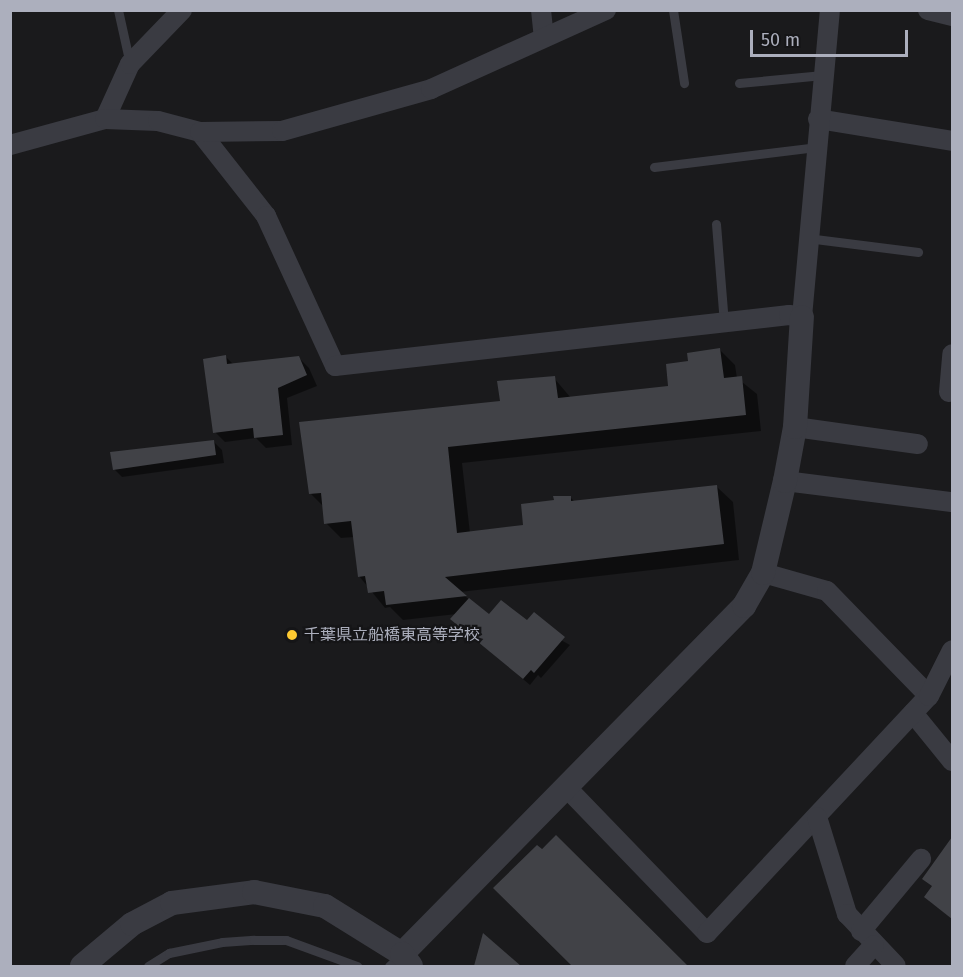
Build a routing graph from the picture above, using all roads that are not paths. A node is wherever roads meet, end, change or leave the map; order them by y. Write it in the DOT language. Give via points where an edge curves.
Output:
graph roads {
  1 [pos="118,10"];
  2 [pos="182,10"];
  3 [pos="540,10"];
  4 [pos="606,10"];
  5 [pos="673,10"];
  6 [pos="830,10"];
  7 [pos="928,10"];
  8 [pos="952,16"];
  9 [pos="544,37"];
  10 [pos="130,64"];
  11 [pos="823,75"];
  12 [pos="684,83"];
  13 [pos="739,83"];
  14 [pos="105,119"];
  15 [pos="818,119"];
  16 [pos="200,132"];
  17 [pos="952,141"];
  18 [pos="10,145"];
  19 [pos="816,147"];
  20 [pos="654,167"];
  21 [pos="716,224"];
  22 [pos="807,238"];
  23 [pos="918,252"];
  24 [pos="802,317"];
  25 [pos="724,322"];
  26 [pos="952,354"];
  27 [pos="949,392"];
  28 [pos="795,427"];
  29 [pos="918,444"];
  30 [pos="785,481"];
  31 [pos="952,502"];
  32 [pos="763,573"];
  33 [pos="952,650"];
  34 [pos="929,696"];
  35 [pos="913,713"];
  36 [pos="952,761"];
  37 [pos="566,787"];
  38 [pos="817,817"];
  39 [pos="921,859"];
  40 [pos="867,938"];
  41 [pos="400,962"];
  42 [pos="82,966"];
  43 [pos="147,966"];
  44 [pos="357,966"];
  45 [pos="855,966"];
  46 [pos="896,966"];
  1 -- 10 [label="lane"];
  2 -- 10 [label="street"];
  3 -- 9 [label="street"];
  4 -- 9 [label="street"];
  5 -- 12 [label="lane"];
  6 -- 11 [label="street"];
  7 -- 8 [label="street"];
  9 -- 16 [label="street" via="431,89 350,113 282,131"];
  10 -- 14 [label="street"];
  11 -- 13 [label="lane"];
  11 -- 15 [label="street"];
  14 -- 16 [label="street" via="158,121"];
  14 -- 18 [label="street"];
  15 -- 17 [label="street"];
  15 -- 19 [label="street"];
  16 -- 25 [label="street" via="266,216 335,366"];
  19 -- 20 [label="lane"];
  19 -- 22 [label="street"];
  21 -- 25 [label="lane"];
  22 -- 23 [label="lane"];
  22 -- 24 [label="street"];
  24 -- 25 [label="street"];
  24 -- 28 [label="street"];
  26 -- 27 [label="street"];
  28 -- 29 [label="street"];
  28 -- 30 [label="street"];
  30 -- 31 [label="street"];
  30 -- 32 [label="street"];
  32 -- 34 [label="street" via="827,591"];
  32 -- 37 [label="street" via="744,606 724,628"];
  33 -- 34 [label="street"];
  34 -- 35 [label="street"];
  35 -- 36 [label="street"];
  35 -- 38 [label="street"];
  37 -- 38 [label="street" via="707,933"];
  37 -- 41 [label="street"];
  38 -- 40 [label="street" via="847,914"];
  39 -- 40 [label="street"];
  40 -- 45 [label="street"];
  40 -- 46 [label="street"];
  41 -- 42 [label="street" via="325,906 254,892 172,903 132,924"];
  43 -- 44 [label="lane" via="169,953 222,942 286,940"];
}
